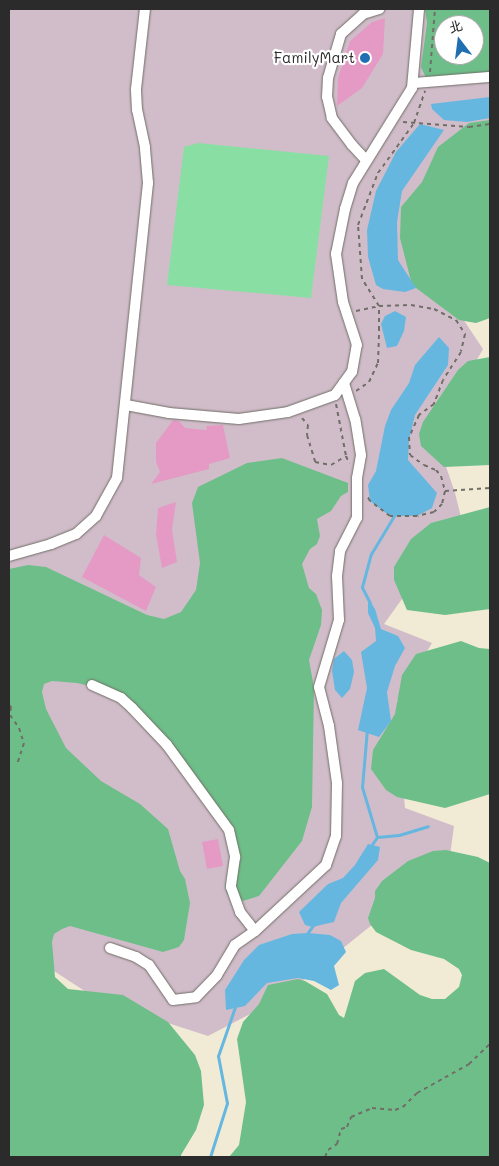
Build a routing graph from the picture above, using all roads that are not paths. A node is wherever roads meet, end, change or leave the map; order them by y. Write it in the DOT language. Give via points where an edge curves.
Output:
graph roads {
  1 [pos="145,9"];
  2 [pos="379,9"];
  3 [pos="419,9"];
  4 [pos="490,77"];
  5 [pos="412,83"];
  6 [pos="366,160"];
  7 [pos="344,383"];
  8 [pos="126,405"];
  9 [pos="9,556"];
  10 [pos="92,685"];
  11 [pos="255,931"];
  12 [pos="110,948"];
  1 -- 8 [label="lane" via="136,89 148,184"];
  2 -- 6 [label="lane" via="363,14 341,34 328,78 327,97 332,118"];
  3 -- 5 [label="lane"];
  4 -- 5 [label="lane"];
  5 -- 6 [label="lane" via="392,122"];
  6 -- 7 [label="lane" via="345,209 336,254 346,313 357,345 352,372"];
  7 -- 8 [label="lane" via="335,395 296,409 239,419 169,413"];
  7 -- 11 [label="lane" via="361,455 357,518 340,551 337,576 339,620 319,687 329,726 337,783 336,836 326,865"];
  8 -- 9 [label="lane" via="117,478 96,516 76,534"];
  10 -- 11 [label="lane" via="121,698 167,745 229,830 235,857 231,887 240,912"];
  11 -- 12 [label="lane" via="235,945 216,975 196,997 173,1000 149,965 136,956"];
}
